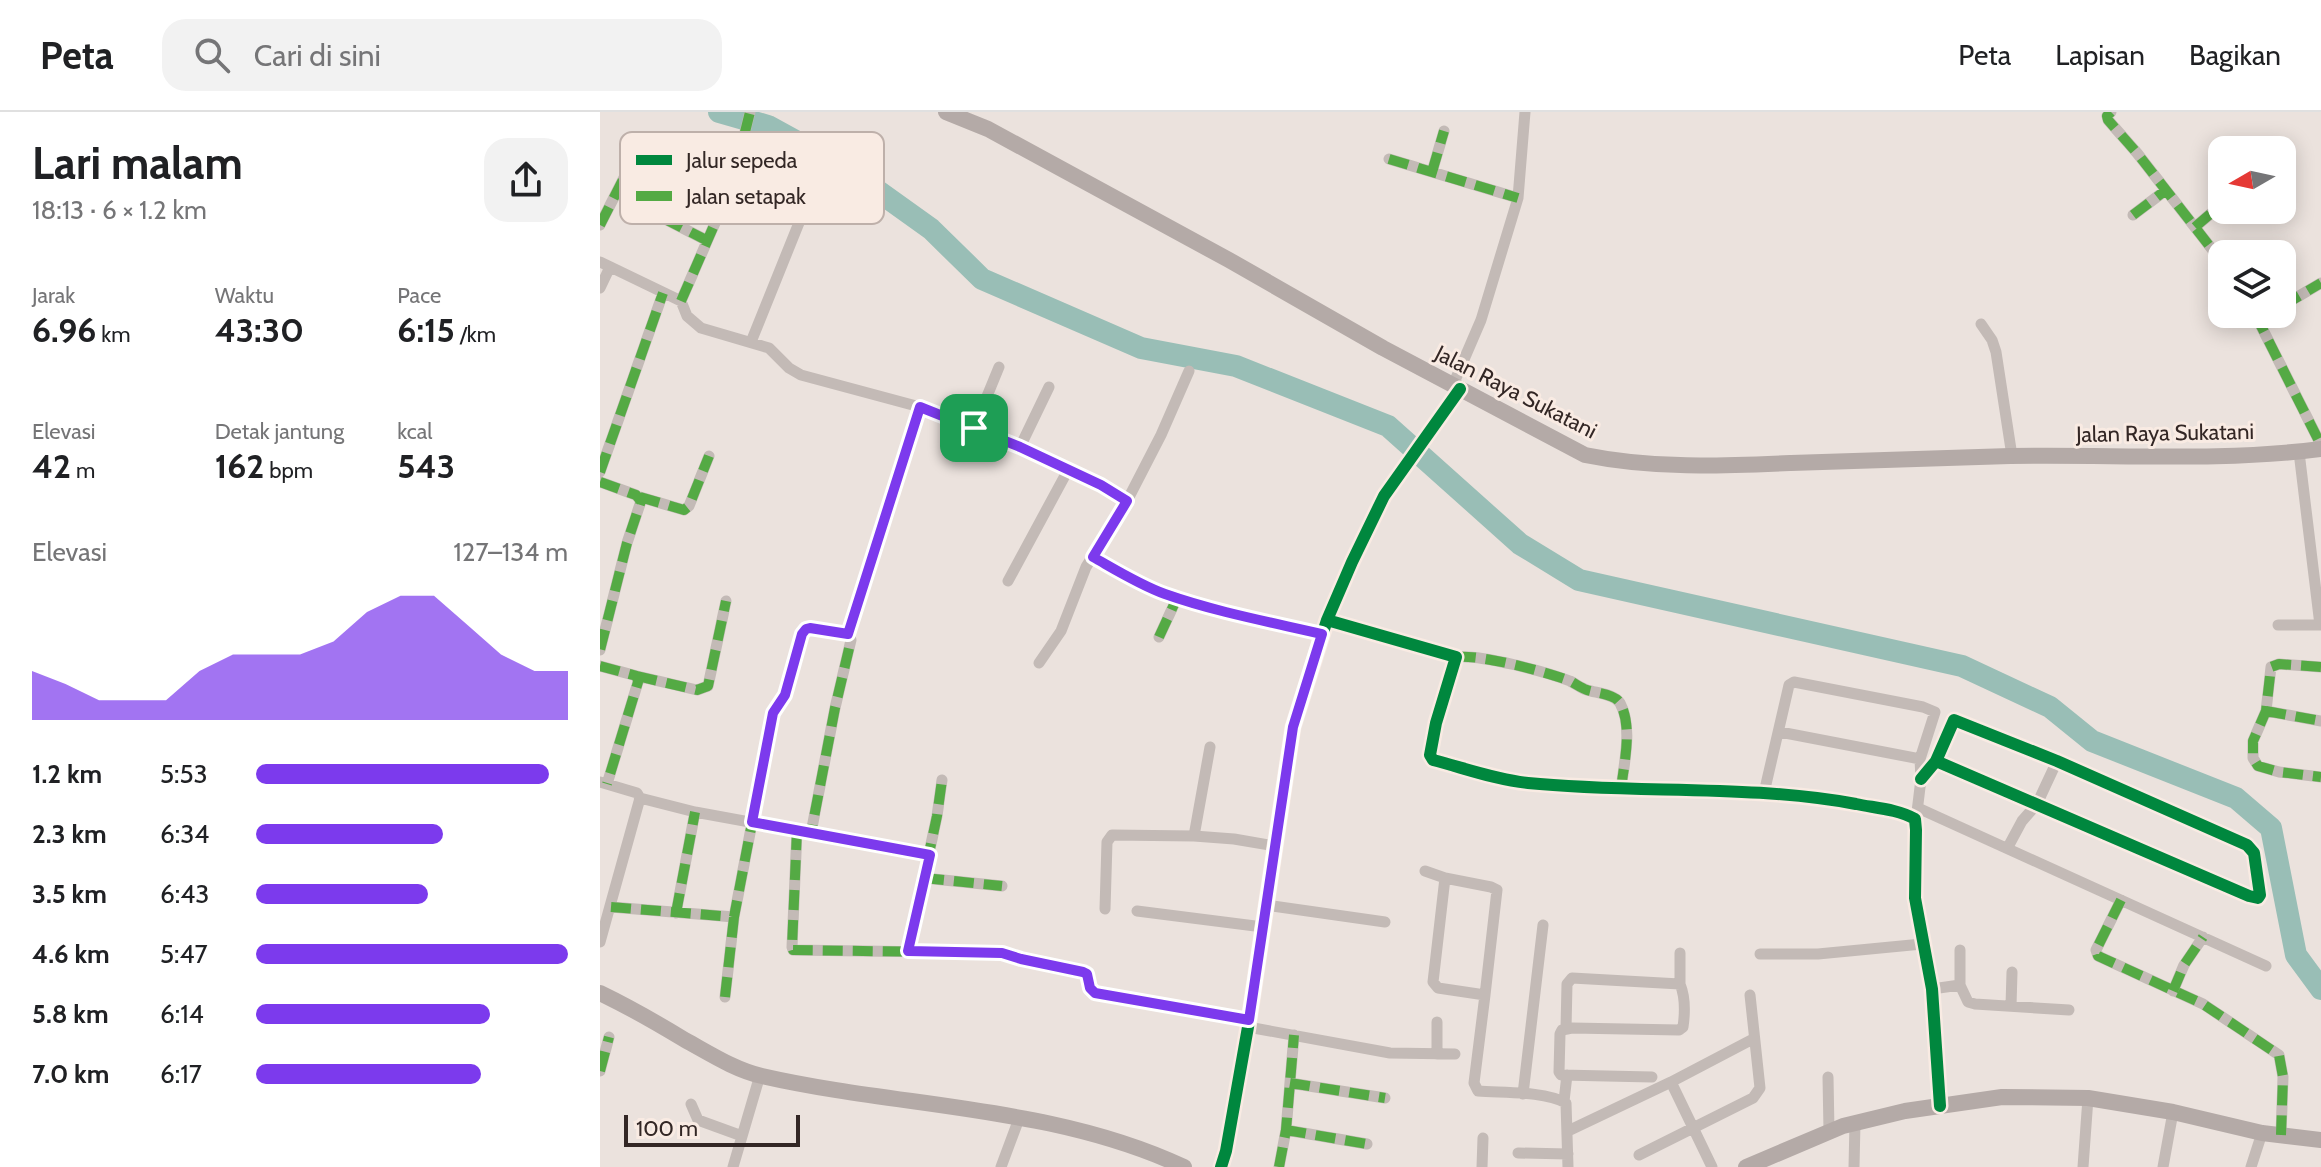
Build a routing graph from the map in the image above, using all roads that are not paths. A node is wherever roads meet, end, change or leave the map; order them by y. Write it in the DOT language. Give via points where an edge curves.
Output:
graph roads {
  1 [pos="750,112"];
  2 [pos="946,112"];
  3 [pos="1525,112"];
  4 [pos="2111,112"];
  5 [pos="1444,131"];
  6 [pos="745,132"];
  7 [pos="1389,159"];
  8 [pos="1432,172"];
  9 [pos="620,186"];
  10 [pos="2166,190"];
  11 [pos="1518,198"];
  12 [pos="2133,215"];
  13 [pos="2208,216"];
  14 [pos="675,224"];
  15 [pos="713,224"];
  16 [pos="799,224"];
  17 [pos="600,225"];
  18 [pos="2195,227"];
  19 [pos="706,240"];
  20 [pos="2208,244"];
  21 [pos="605,265"];
  22 [pos="2321,283"];
  23 [pos="600,288"];
  24 [pos="663,293"];
  25 [pos="2296,298"];
  26 [pos="681,301"];
  27 [pos="1981,324"];
  28 [pos="2266,328"];
  29 [pos="751,342"];
  30 [pos="999,367"];
  31 [pos="1189,371"];
  32 [pos="1049,387"];
  33 [pos="1456,387"];
  34 [pos="920,407"];
  35 [pos="974,428"];
  36 [pos="1020,447"];
  37 [pos="2321,447"];
  38 [pos="2299,452"];
  39 [pos="709,456"];
  40 [pos="2012,456"];
  41 [pos="1068,470"];
  42 [pos="600,472"];
  43 [pos="600,482"];
  44 [pos="640,497"];
  45 [pos="1127,501"];
  46 [pos="1093,557"];
  47 [pos="1008,581"];
  48 [pos="1177,598"];
  49 [pos="726,601"];
  50 [pos="1327,620"];
  51 [pos="2278,625"];
  52 [pos="2320,625"];
  53 [pos="848,634"];
  54 [pos="1322,634"];
  55 [pos="1159,637"];
  56 [pos="600,650"];
  57 [pos="1456,657"];
  58 [pos="1039,663"];
  59 [pos="600,666"];
  60 [pos="2321,667"];
  61 [pos="637,676"];
  62 [pos="2266,711"];
  63 [pos="1935,712"];
  64 [pos="1954,720"];
  65 [pos="2321,721"];
  66 [pos="1780,732"];
  67 [pos="1210,747"];
  68 [pos="1920,759"];
  69 [pos="1936,761"];
  70 [pos="2057,761"];
  71 [pos="2321,777"];
  72 [pos="1921,779"];
  73 [pos="942,780"];
  74 [pos="604,783"];
  75 [pos="1621,789"];
  76 [pos="1764,793"];
  77 [pos="640,798"];
  78 [pos="2037,804"];
  79 [pos="695,812"];
  80 [pos="1916,813"];
  81 [pos="752,822"];
  82 [pos="797,830"];
  83 [pos="811,833"];
  84 [pos="1194,836"];
  85 [pos="1275,846"];
  86 [pos="2008,847"];
  87 [pos="930,855"];
  88 [pos="1425,871"];
  89 [pos="924,878"];
  90 [pos="1445,878"];
  91 [pos="1002,886"];
  92 [pos="2121,900"];
  93 [pos="1266,905"];
  94 [pos="611,907"];
  95 [pos="1105,909"];
  96 [pos="1137,911"];
  97 [pos="676,913"];
  98 [pos="734,917"];
  99 [pos="1385,922"];
  100 [pos="1543,925"];
  101 [pos="1263,927"];
  102 [pos="2203,937"];
  103 [pos="600,942"];
  104 [pos="1922,944"];
  105 [pos="1960,950"];
  106 [pos="908,951"];
  107 [pos="1680,953"];
  108 [pos="1760,954"];
  109 [pos="2266,966"];
  110 [pos="2012,972"];
  111 [pos="1680,984"];
  112 [pos="1960,985"];
  113 [pos="1932,989"];
  114 [pos="2173,991"];
  115 [pos="600,993"];
  116 [pos="1485,995"];
  117 [pos="1750,995"];
  118 [pos="725,997"];
  119 [pos="2011,1006"];
  120 [pos="2069,1010"];
  121 [pos="1437,1022"];
  122 [pos="1249,1024"];
  123 [pos="1566,1029"];
  124 [pos="1294,1035"];
  125 [pos="609,1037"];
  126 [pos="1753,1039"];
  127 [pos="1437,1054"];
  128 [pos="1455,1054"];
  129 [pos="600,1071"];
  130 [pos="760,1075"];
  131 [pos="1567,1075"];
  132 [pos="1652,1077"];
  133 [pos="1828,1077"];
  134 [pos="1671,1082"];
  135 [pos="1290,1083"];
  136 [pos="1523,1094"];
  137 [pos="1385,1098"];
  138 [pos="2088,1098"];
  139 [pos="1564,1101"];
  140 [pos="691,1104"];
  141 [pos="1940,1106"];
  142 [pos="2173,1112"];
  143 [pos="1020,1116"];
  144 [pos="1855,1123"];
  145 [pos="1694,1127"];
  146 [pos="1286,1130"];
  147 [pos="1568,1131"];
  148 [pos="1829,1131"];
  149 [pos="2262,1133"];
  150 [pos="2281,1135"];
  151 [pos="742,1136"];
  152 [pos="1483,1138"];
  153 [pos="2321,1140"];
  154 [pos="1367,1144"];
  155 [pos="1518,1153"];
  156 [pos="1568,1154"];
  157 [pos="1639,1155"];
  158 [pos="733,1167"];
  159 [pos="1001,1167"];
  160 [pos="1184,1167"];
  161 [pos="1221,1167"];
  162 [pos="1279,1167"];
  163 [pos="1482,1167"];
  164 [pos="1568,1167"];
  165 [pos="1712,1167"];
  166 [pos="1746,1167"];
  167 [pos="1854,1167"];
  168 [pos="2083,1167"];
  169 [pos="2163,1167"];
  170 [pos="2251,1167"];
  1 -- 6 [label="street"];
  2 -- 33 [label="main road, Jalan Raya Sukatani" via="1165,224"];
  3 -- 11 [label="street"];
  4 -- 10 [label="street" via="2108,120"];
  5 -- 8 [label="street"];
  7 -- 8 [label="street"];
  8 -- 11 [label="street"];
  9 -- 17 [label="street"];
  10 -- 12 [label="street"];
  10 -- 18 [label="street"];
  11 -- 33 [label="street"];
  13 -- 18 [label="street"];
  14 -- 19 [label="street"];
  15 -- 19 [label="street"];
  16 -- 29 [label="street"];
  18 -- 20 [label="street"];
  19 -- 26 [label="street"];
  21 -- 23 [label="street"];
  21 -- 24 [label="street"];
  22 -- 25 [label="street"];
  24 -- 26 [label="street"];
  24 -- 42 [label="street"];
  26 -- 29 [label="street" via="687,316 701,328"];
  27 -- 40 [label="street" via="1996,352"];
  28 -- 37 [label="street"];
  29 -- 34 [label="street" via="769,348 801,375"];
  30 -- 35 [label="street"];
  31 -- 45 [label="street"];
  32 -- 36 [label="street"];
  33 -- 40 [label="main road, Jalan Raya Sukatani" via="1568,448 1615,461 1720,466"];
  33 -- 50 [label="street" via="1384,496"];
  34 -- 35 [label="street"];
  34 -- 53 [label="street"];
  35 -- 36 [label="street"];
  36 -- 41 [label="street"];
  37 -- 38 [label="main road, Jalan Raya Sukatani"];
  38 -- 40 [label="main road, Jalan Raya Sukatani"];
  38 -- 52 [label="street"];
  39 -- 44 [label="street" via="684,510"];
  41 -- 45 [label="street"];
  41 -- 47 [label="street"];
  43 -- 44 [label="street"];
  44 -- 56 [label="street"];
  45 -- 46 [label="street"];
  46 -- 48 [label="street"];
  46 -- 58 [label="street" via="1061,631"];
  48 -- 54 [label="street"];
  48 -- 55 [label="street"];
  49 -- 61 [label="street" via="708,686 697,690"];
  50 -- 54 [label="street"];
  50 -- 57 [label="street"];
  51 -- 52 [label="street"];
  53 -- 81 [label="street" via="810,628 803,632 785,695 773,713"];
  53 -- 83 [label="street" via="851,640"];
  54 -- 85 [label="street" via="1293,727"];
  57 -- 75 [label="street" via="1498,662 1616,699 1626,735"];
  57 -- 75 [label="street" via="1436,723 1433,760 1525,783"];
  59 -- 61 [label="street"];
  60 -- 62 [label="street" via="2271,667"];
  61 -- 74 [label="street"];
  62 -- 65 [label="street"];
  62 -- 71 [label="street" via="2253,741 2258,766"];
  63 -- 64 [label="street"];
  63 -- 66 [label="street" via="1794,682 1789,685"];
  63 -- 68 [label="street"];
  64 -- 69 [label="street"];
  64 -- 70 [label="street"];
  66 -- 68 [label="street"];
  66 -- 76 [label="street"];
  67 -- 84 [label="street"];
  68 -- 72 [label="street"];
  69 -- 72 [label="street"];
  69 -- 78 [label="street"];
  70 -- 78 [label="street"];
  70 -- 78 [label="street" via="2247,845 2254,853 2260,895 2249,896"];
  72 -- 80 [label="street"];
  73 -- 87 [label="street"];
  74 -- 77 [label="street"];
  75 -- 76 [label="street"];
  76 -- 80 [label="street"];
  77 -- 79 [label="street"];
  77 -- 94 [label="street"];
  78 -- 86 [label="street"];
  79 -- 81 [label="street"];
  79 -- 97 [label="street"];
  80 -- 86 [label="street"];
  80 -- 104 [label="street" via="1915,898"];
  81 -- 82 [label="street"];
  81 -- 98 [label="street"];
  82 -- 83 [label="street"];
  82 -- 106 [label="street" via="792,949"];
  83 -- 87 [label="street"];
  84 -- 85 [label="street"];
  84 -- 95 [label="street" via="1109,837"];
  85 -- 93 [label="street"];
  86 -- 92 [label="street"];
  87 -- 89 [label="street"];
  88 -- 90 [label="street"];
  89 -- 91 [label="street"];
  89 -- 106 [label="street"];
  90 -- 116 [label="street" via="1497,890"];
  90 -- 116 [label="street" via="1433,982 1438,988"];
  92 -- 102 [label="street"];
  92 -- 114 [label="street" via="2096,950 2098,956"];
  93 -- 99 [label="street"];
  93 -- 101 [label="street"];
  94 -- 97 [label="street"];
  94 -- 103 [label="street"];
  96 -- 101 [label="street"];
  97 -- 98 [label="street"];
  98 -- 118 [label="street"];
  100 -- 136 [label="street"];
  101 -- 122 [label="street"];
  102 -- 109 [label="street"];
  102 -- 114 [label="street"];
  104 -- 108 [label="street"];
  104 -- 113 [label="street"];
  105 -- 112 [label="street"];
  106 -- 122 [label="street" via="1002,953 1083,972 1095,993"];
  107 -- 111 [label="street"];
  110 -- 119 [label="street"];
  111 -- 123 [label="street" via="1572,978 1567,984"];
  111 -- 123 [label="street" via="1684,1022 1679,1030"];
  112 -- 113 [label="street"];
  112 -- 119 [label="street" via="1968,1002"];
  113 -- 141 [label="street"];
  114 -- 150 [label="street" via="2203,1004 2279,1055"];
  115 -- 130 [label="main road" via="715,1057"];
  116 -- 136 [label="street" via="1476,1089"];
  117 -- 126 [label="street"];
  119 -- 120 [label="street"];
  121 -- 127 [label="street"];
  122 -- 124 [label="street"];
  122 -- 161 [label="street"];
  123 -- 131 [label="street" via="1560,1034 1559,1072"];
  124 -- 127 [label="street" via="1390,1053"];
  124 -- 135 [label="street"];
  125 -- 129 [label="street"];
  126 -- 134 [label="street"];
  126 -- 145 [label="street" via="1757,1093"];
  127 -- 128 [label="street"];
  130 -- 143 [label="main road" via="890,1100"];
  130 -- 151 [label="street"];
  131 -- 132 [label="street"];
  131 -- 139 [label="street"];
  133 -- 148 [label="street"];
  134 -- 145 [label="street"];
  134 -- 147 [label="street"];
  135 -- 137 [label="street"];
  135 -- 146 [label="street"];
  136 -- 139 [label="street"];
  138 -- 141 [label="main road" via="2002,1097"];
  138 -- 142 [label="main road"];
  138 -- 168 [label="street"];
  139 -- 147 [label="street"];
  140 -- 151 [label="street" via="698,1120"];
  141 -- 144 [label="main road"];
  142 -- 149 [label="main road"];
  142 -- 169 [label="street"];
  143 -- 159 [label="street"];
  143 -- 160 [label="main road" via="1147,1150"];
  144 -- 148 [label="main road"];
  144 -- 167 [label="street"];
  145 -- 157 [label="street"];
  145 -- 165 [label="street"];
  146 -- 154 [label="street"];
  146 -- 162 [label="street"];
  147 -- 156 [label="street"];
  148 -- 166 [label="main road"];
  149 -- 150 [label="main road"];
  149 -- 170 [label="street"];
  150 -- 153 [label="main road"];
  151 -- 158 [label="street"];
  152 -- 163 [label="street"];
  155 -- 156 [label="street"];
  156 -- 164 [label="street"];
}
